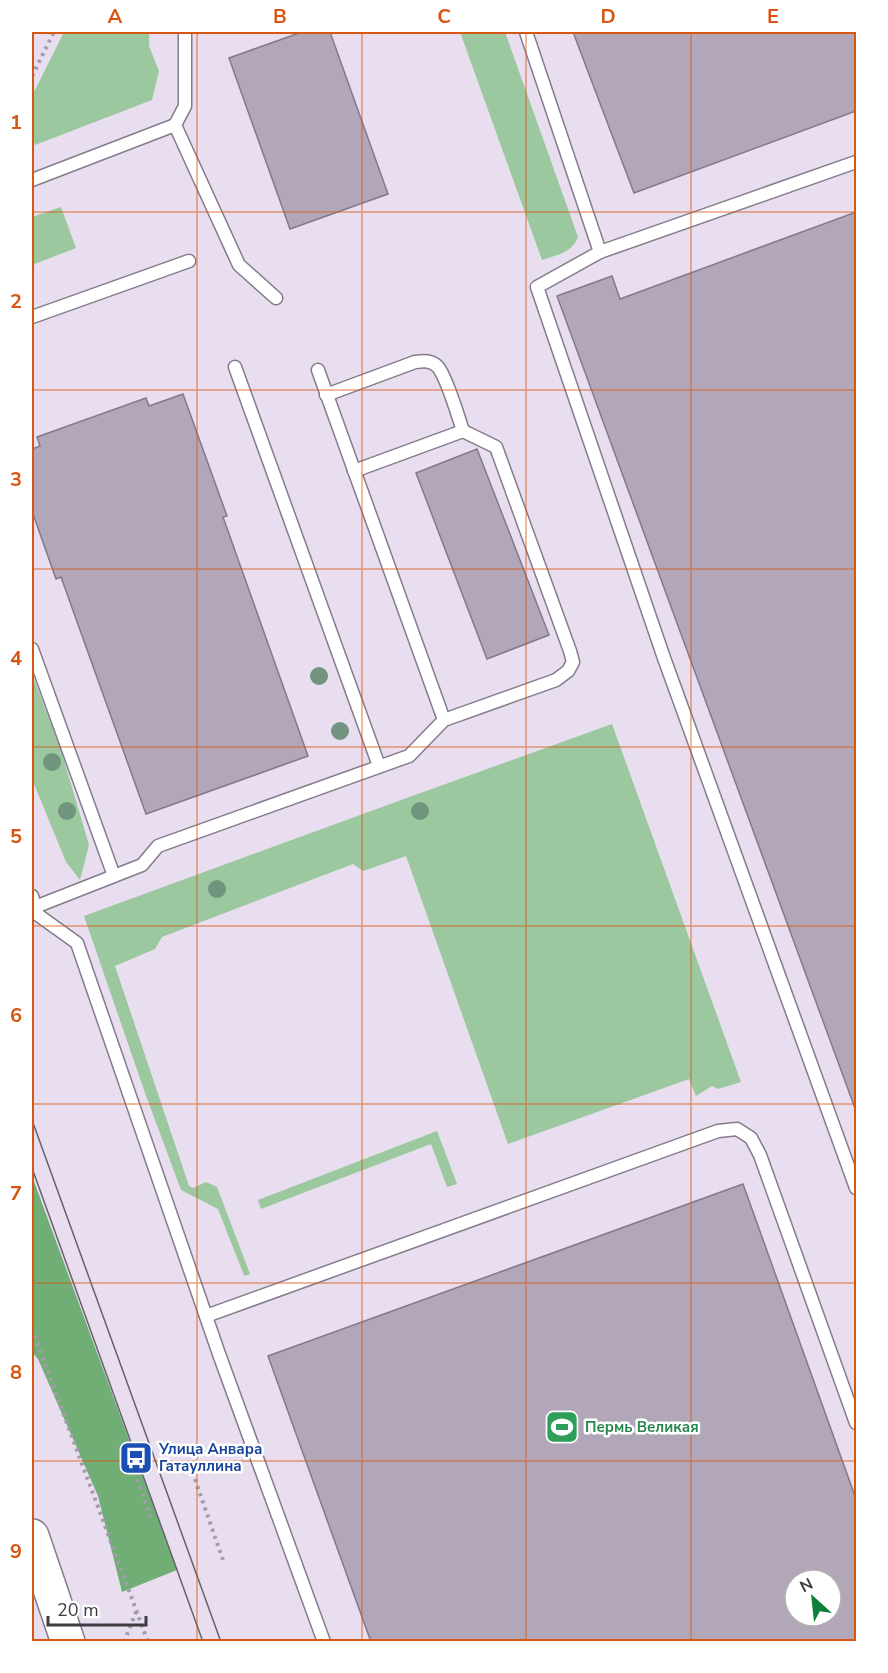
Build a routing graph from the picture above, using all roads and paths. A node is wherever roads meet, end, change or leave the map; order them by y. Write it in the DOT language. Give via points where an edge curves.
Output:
graph roads {
  1 [pos="54,32"];
  2 [pos="185,32"];
  3 [pos="526,32"];
  4 [pos="32,76"];
  5 [pos="175,125"];
  6 [pos="856,162"];
  7 [pos="32,180"];
  8 [pos="600,252"];
  9 [pos="189,261"];
  10 [pos="276,298"];
  11 [pos="32,317"];
  12 [pos="235,367"];
  13 [pos="318,370"];
  14 [pos="326,395"];
  15 [pos="463,432"];
  16 [pos="354,471"];
  17 [pos="32,649"];
  18 [pos="444,720"];
  19 [pos="379,766"];
  20 [pos="114,876"];
  21 [pos="34,909"];
  22 [pos="856,1188"];
  23 [pos="206,1316"];
  24 [pos="32,1329"];
  25 [pos="856,1424"];
  26 [pos="127,1451"];
  27 [pos="190,1465"];
  28 [pos="151,1518"];
  29 [pos="32,1536"];
  30 [pos="223,1560"];
  31 [pos="137,1611"];
  32 [pos="68,1641"];
  33 [pos="124,1641"];
  34 [pos="148,1641"];
  35 [pos="324,1641"];
  1 -- 4 [label="path"];
  2 -- 5 [label="lane" via="185,106"];
  3 -- 8 [label="lane"];
  5 -- 7 [label="lane"];
  5 -- 10 [label="lane" via="239,265"];
  6 -- 8 [label="lane"];
  8 -- 22 [label="lane" via="537,287 664,658"];
  9 -- 11 [label="lane"];
  12 -- 19 [label="lane"];
  13 -- 14 [label="lane"];
  14 -- 15 [label="lane" via="426,360 437,366 443,376"];
  14 -- 16 [label="lane"];
  15 -- 16 [label="lane"];
  15 -- 18 [label="lane" via="496,447 573,662 568,672 555,680"];
  16 -- 18 [label="lane"];
  17 -- 20 [label="lane"];
  18 -- 19 [label="lane" via="409,756"];
  19 -- 20 [label="lane" via="158,846 142,865"];
  20 -- 21 [label="lane"];
  21 -- 23 [label="lane" via="76,943"];
  23 -- 25 [label="lane" via="718,1131 737,1128 752,1138 760,1155"];
  23 -- 35 [label="lane"];
  24 -- 31 [label="path"];
  26 -- 28 [label="path"];
  27 -- 30 [label="path"];
  29 -- 32 [label="main road"];
  31 -- 33 [label="path"];
  31 -- 34 [label="path"];
}
